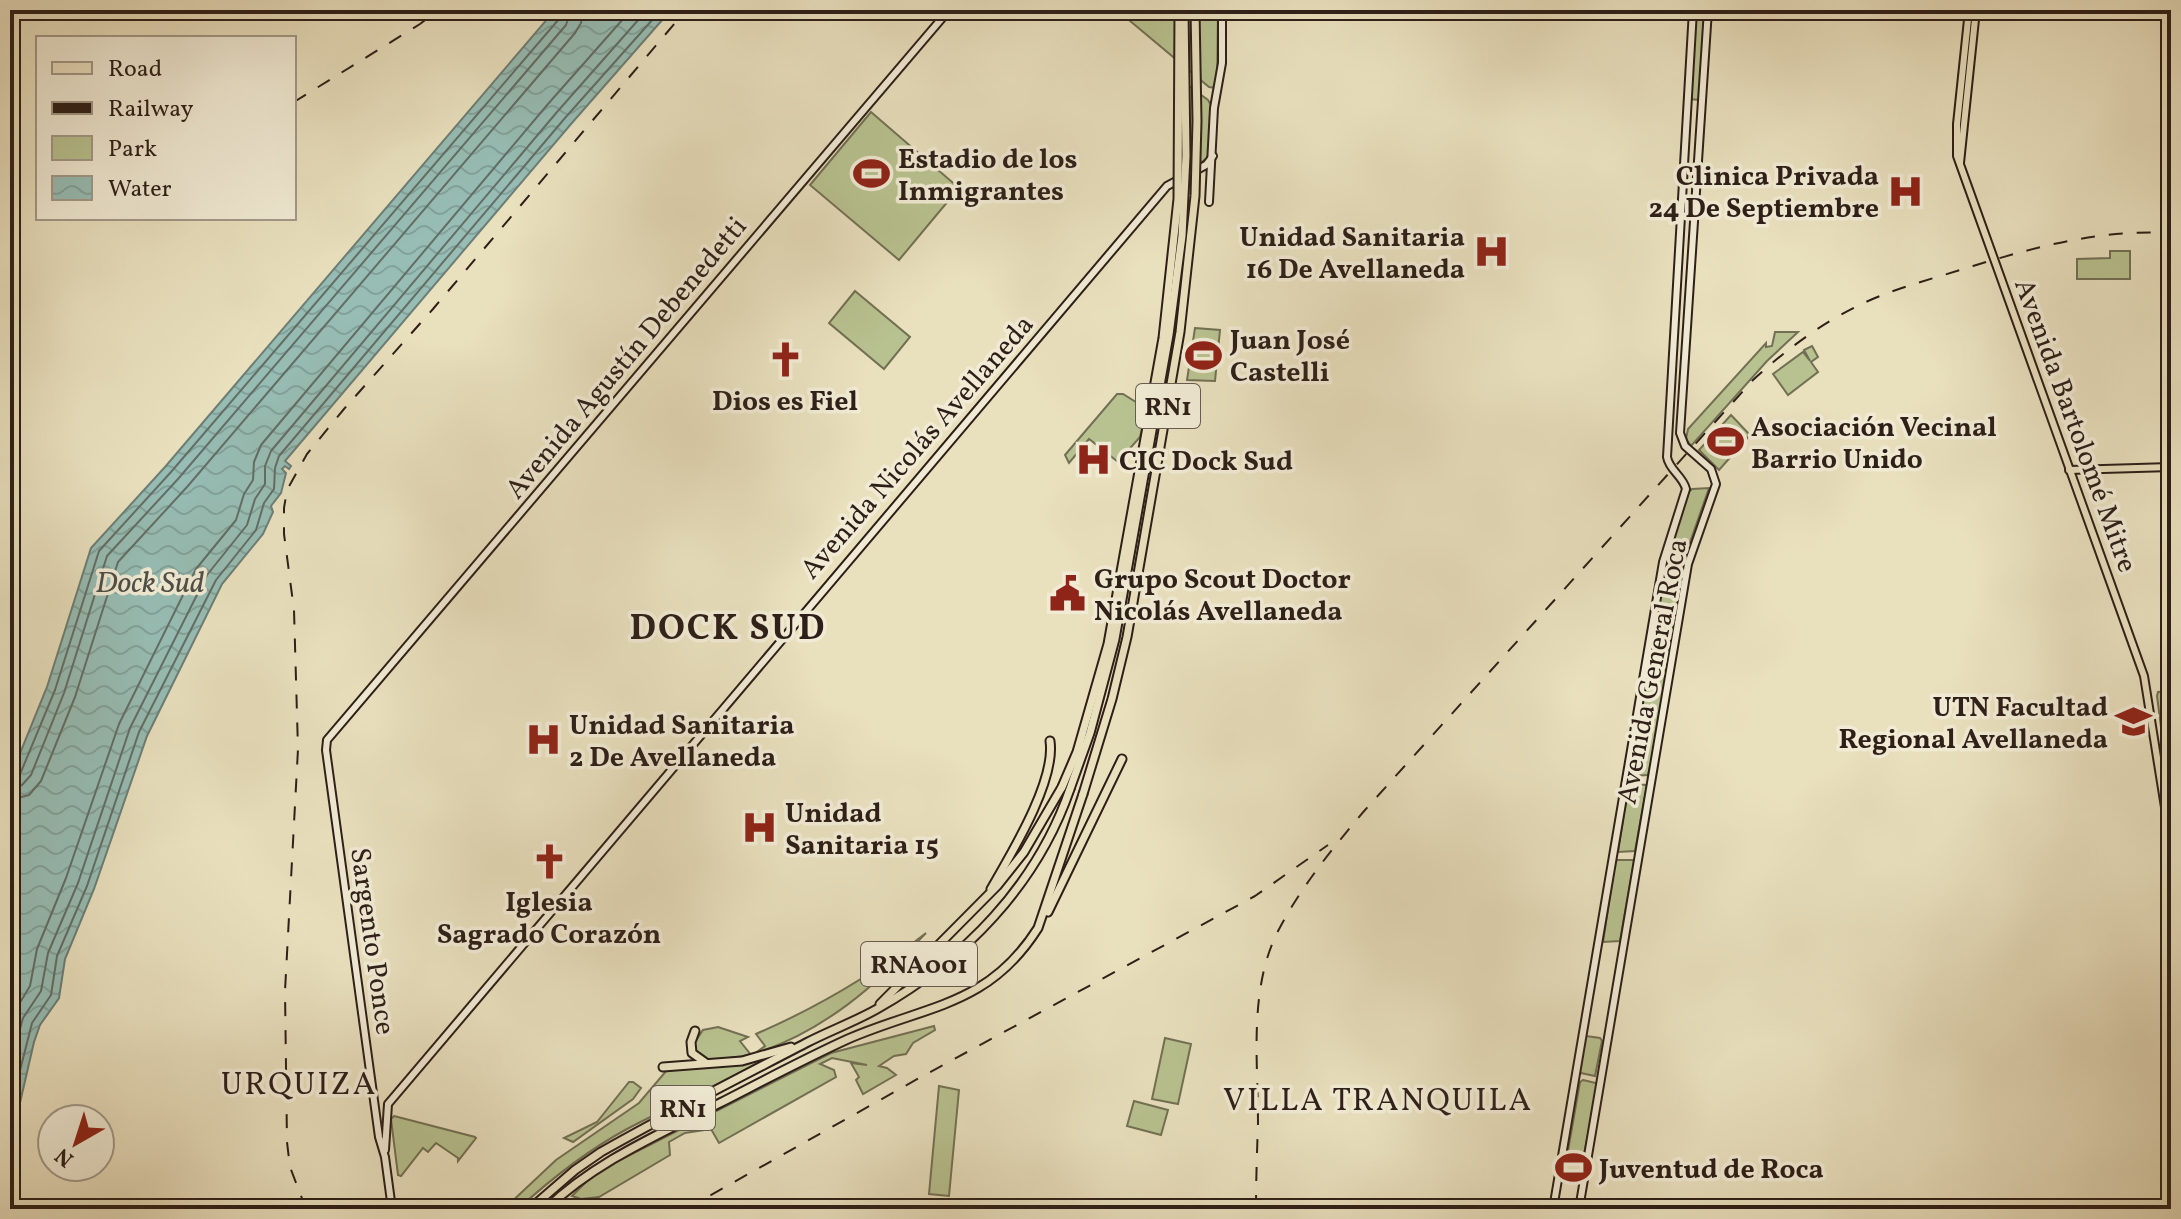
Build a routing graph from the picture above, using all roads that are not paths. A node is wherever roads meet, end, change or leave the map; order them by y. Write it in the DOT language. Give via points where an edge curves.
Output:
graph roads {
  1 [pos="949,10"];
  2 [pos="1180,10"];
  3 [pos="1222,10"];
  4 [pos="1693,10"];
  5 [pos="1708,10"];
  6 [pos="1969,10"];
  7 [pos="1976,10"];
  8 [pos="1195,13"];
  9 [pos="1213,156"];
  10 [pos="1960,163"];
  11 [pos="1209,202"];
  12 [pos="2171,467"];
  13 [pos="2069,470"];
  14 [pos="333,732"];
  15 [pos="1050,741"];
  16 [pos="1122,759"];
  17 [pos="1066,788"];
  18 [pos="2171,845"];
  19 [pos="979,905"];
  20 [pos="1038,928"];
  21 [pos="874,1011"];
  22 [pos="695,1031"];
  23 [pos="809,1042"];
  24 [pos="708,1063"];
  25 [pos="663,1067"];
  26 [pos="374,1103"];
  27 [pos="388,1104"];
  28 [pos="385,1157"];
  29 [pos="392,1209"];
  30 [pos="530,1209"];
  31 [pos="546,1209"];
  32 [pos="1553,1209"];
  33 [pos="1579,1209"];
  1 -- 14 [label="main road, Avenida Agustín Debenedetti"];
  2 -- 17 [label="highway, RNA001, bridge" via="1178,199 1163,338 1108,644"];
  2 -- 17 [label="highway, RN1, bridge" via="1186,168 1169,335 1115,639 1090,733"];
  3 -- 9 [label="main road"];
  4 -- 32 [label="main road, Avenida General Roca" via="1667,457 1686,489 1663,562"];
  5 -- 33 [label="main road, Avenida General Roca" via="1680,433 1685,446 1711,469 1716,484 1688,564"];
  6 -- 10 [label="main road, Avenida Bartolomé Mitre" via="1955,148"];
  7 -- 10 [label="main road, Avenida Bartolomé Mitre"];
  8 -- 20 [label="highway, RN1, bridge" via="1195,196 1180,332 1127,637"];
  9 -- 11 [label="main road"];
  9 -- 27 [label="main road, Avenida Nicolás Avellaneda" via="1167,186"];
  10 -- 13 [label="main road, Avenida Bartolomé Mitre"];
  12 -- 13 [label="main road"];
  13 -- 18 [label="main road, Avenida Bartolomé Mitre" via="2144,676"];
  14 -- 26 [label="main road, Sargento Ponce" via="326,750"];
  15 -- 19 [label="highway" via="1031,817"];
  16 -- 20 [label="highway"];
  17 -- 19 [label="highway, RNA001" via="1024,852"];
  17 -- 21 [label="highway, RN1" via="1039,856 1007,903 949,958"];
  19 -- 21 [label="highway, RNA001"];
  20 -- 31 [label="highway, RN1" via="1005,969 968,995 816,1054 627,1151"];
  21 -- 23 [label="highway, RN1"];
  22 -- 24 [label="highway" via="692,1053"];
  23 -- 24 [label="highway" via="742,1061"];
  23 -- 30 [label="highway, RN1" via="619,1141"];
  24 -- 25 [label="highway"];
  26 -- 27 [label="main road"];
  26 -- 28 [label="main road, Sargento Ponce"];
  27 -- 28 [label="main road"];
  28 -- 29 [label="main road"];
}
